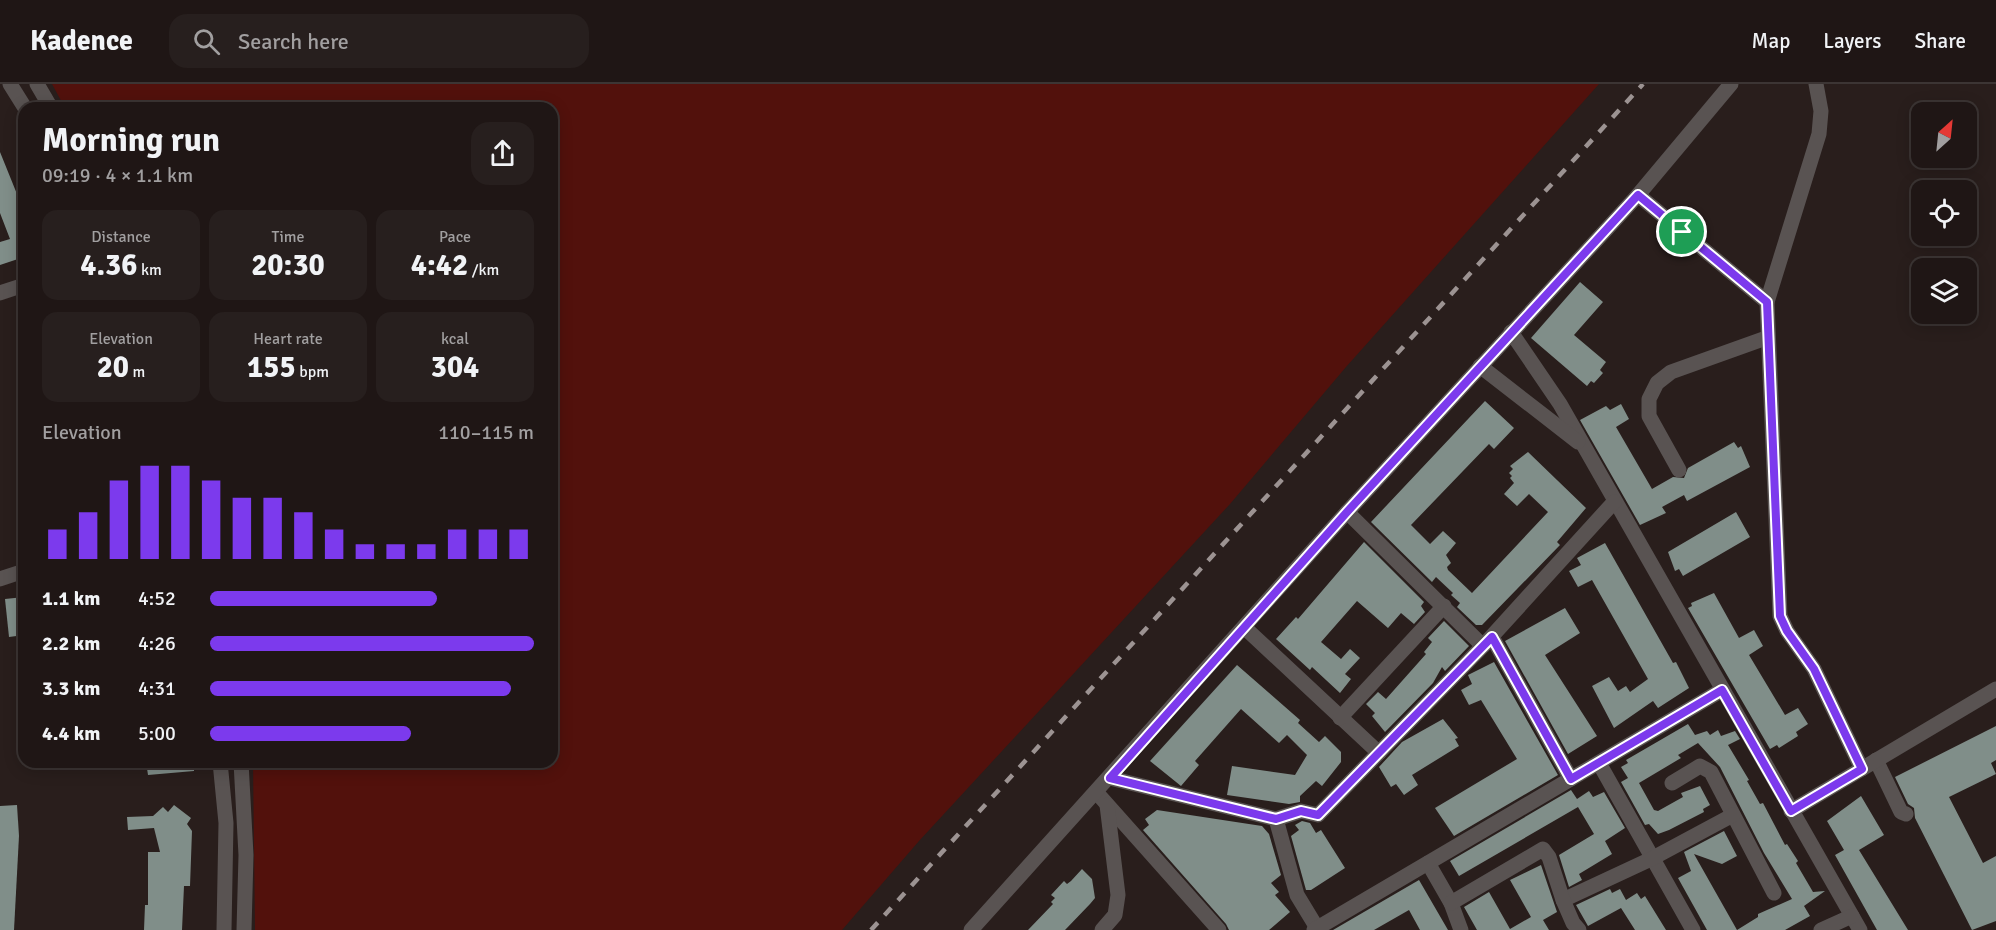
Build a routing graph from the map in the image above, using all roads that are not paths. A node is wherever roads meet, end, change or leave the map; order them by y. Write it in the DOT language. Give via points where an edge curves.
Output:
graph roads {
  1 [pos="10,84"];
  2 [pos="37,84"];
  3 [pos="1731,84"];
  4 [pos="1816,84"];
  5 [pos="21,102"];
  6 [pos="48,102"];
  7 [pos="1638,195"];
  8 [pos="18,287"];
  9 [pos="0,293"];
  10 [pos="1767,302"];
  11 [pos="1511,332"];
  12 [pos="1766,338"];
  13 [pos="1480,366"];
  14 [pos="1581,443"];
  15 [pos="1680,470"];
  16 [pos="1614,502"];
  17 [pos="1347,512"];
  18 [pos="18,573"];
  19 [pos="0,579"];
  20 [pos="1444,606"];
  21 [pos="1244,627"];
  22 [pos="1487,642"];
  23 [pos="1996,689"];
  24 [pos="1722,690"];
  25 [pos="1340,718"];
  26 [pos="1379,753"];
  27 [pos="1876,760"];
  28 [pos="1599,763"];
  29 [pos="220,768"];
  30 [pos="241,768"];
  31 [pos="1862,769"];
  32 [pos="1110,778"];
  33 [pos="1571,779"];
  34 [pos="1672,783"];
  35 [pos="1102,799"];
  36 [pos="1791,811"];
  37 [pos="1906,814"];
  38 [pos="1733,815"];
  39 [pos="1276,819"];
  40 [pos="1651,859"];
  41 [pos="1428,863"];
  42 [pos="1774,892"];
  43 [pos="1563,900"];
  44 [pos="1452,903"];
  45 [pos="1852,916"];
  46 [pos="1315,929"];
  47 [pos="224,930"];
  48 [pos="244,930"];
  49 [pos="971,930"];
  50 [pos="1102,930"];
  51 [pos="1219,930"];
  52 [pos="1461,930"];
  53 [pos="1579,930"];
  54 [pos="1693,930"];
  55 [pos="1821,930"];
  56 [pos="1860,930"];
  1 -- 5 [label="street"];
  2 -- 6 [label="street"];
  3 -- 7 [label="street"];
  4 -- 10 [label="street" via="1821,111 1819,134"];
  7 -- 10 [label="street"];
  7 -- 11 [label="street"];
  8 -- 9 [label="street"];
  10 -- 12 [label="street"];
  11 -- 13 [label="street"];
  11 -- 14 [label="street" via="1549,386"];
  12 -- 15 [label="street" via="1671,372 1657,383 1649,399 1649,416"];
  12 -- 31 [label="street" via="1780,616 1814,669"];
  13 -- 14 [label="street"];
  13 -- 17 [label="street"];
  14 -- 16 [label="street"];
  16 -- 22 [label="street"];
  16 -- 24 [label="street"];
  17 -- 20 [label="street"];
  17 -- 21 [label="street"];
  18 -- 19 [label="street"];
  20 -- 22 [label="street"];
  20 -- 25 [label="street"];
  21 -- 25 [label="street"];
  21 -- 32 [label="street"];
  22 -- 26 [label="street"];
  22 -- 33 [label="street"];
  23 -- 27 [label="street"];
  24 -- 28 [label="street"];
  24 -- 36 [label="street"];
  25 -- 26 [label="street"];
  26 -- 39 [label="street" via="1318,815 1301,811"];
  27 -- 31 [label="street"];
  27 -- 37 [label="street" via="1901,812"];
  28 -- 33 [label="street"];
  28 -- 40 [label="street"];
  29 -- 47 [label="street" via="226,823"];
  30 -- 48 [label="street" via="246,855"];
  31 -- 36 [label="street"];
  32 -- 35 [label="street"];
  32 -- 39 [label="street"];
  33 -- 41 [label="street"];
  34 -- 38 [label="street" via="1700,766 1706,768"];
  35 -- 49 [label="street"];
  35 -- 50 [label="street" via="1118,895 1115,915"];
  35 -- 51 [label="street"];
  36 -- 45 [label="street"];
  38 -- 40 [label="street"];
  38 -- 42 [label="street"];
  39 -- 46 [label="street" via="1297,895"];
  40 -- 43 [label="street"];
  40 -- 54 [label="street"];
  41 -- 44 [label="street"];
  41 -- 46 [label="street"];
  43 -- 44 [label="street" via="1543,849"];
  43 -- 53 [label="street"];
  44 -- 52 [label="street"];
  45 -- 55 [label="street"];
  45 -- 56 [label="street"];
}
